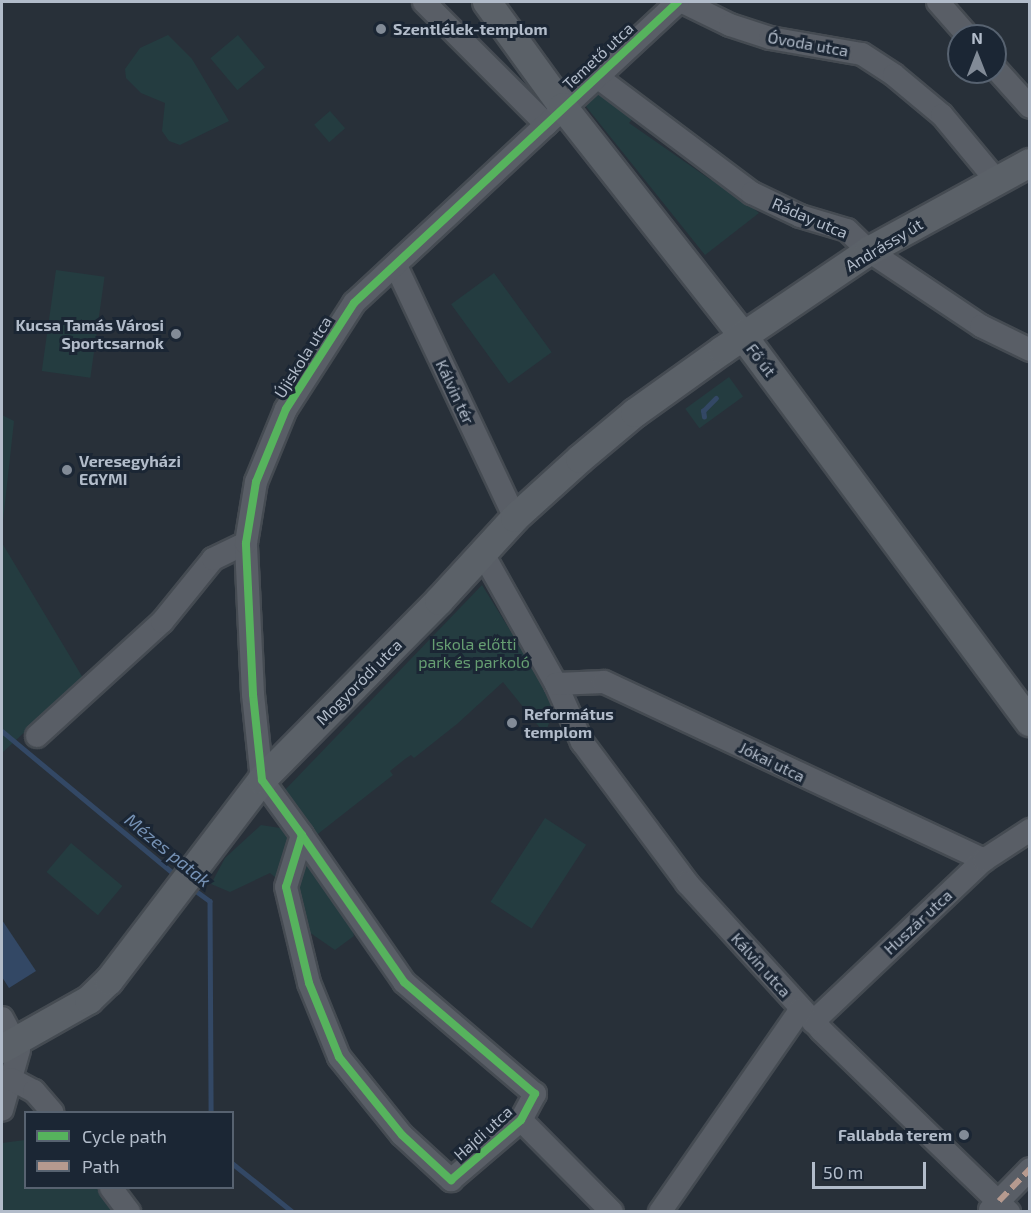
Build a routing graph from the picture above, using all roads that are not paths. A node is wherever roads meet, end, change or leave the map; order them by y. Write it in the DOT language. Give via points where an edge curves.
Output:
graph roads {
  1 [pos="424,2"];
  2 [pos="487,2"];
  3 [pos="678,2"];
  4 [pos="683,2"];
  5 [pos="938,2"];
  6 [pos="957,24"];
  7 [pos="596,76"];
  8 [pos="1007,82"];
  9 [pos="1029,108"];
  10 [pos="555,115"];
  11 [pos="1029,163"];
  12 [pos="996,180"];
  13 [pos="869,251"];
  14 [pos="396,266"];
  15 [pos="743,336"];
  16 [pos="1029,350"];
  17 [pos="515,518"];
  18 [pos="246,543"];
  19 [pos="483,554"];
  20 [pos="556,684"];
  21 [pos="1029,722"];
  22 [pos="37,736"];
  23 [pos="262,780"];
  24 [pos="1029,830"];
  25 [pos="302,835"];
  26 [pos="984,860"];
  27 [pos="807,1016"];
  28 [pos="2,1018"];
  29 [pos="12,1047"];
  30 [pos="11,1079"];
  31 [pos="2,1110"];
  32 [pos="50,1111"];
  33 [pos="521,1120"];
  34 [pos="1029,1169"];
  35 [pos="112,1189"];
  36 [pos="999,1208"];
  37 [pos="129,1212"];
  38 [pos="612,1212"];
  39 [pos="660,1212"];
  1 -- 10 [label="street, Fő út"];
  2 -- 10 [label="main road, Fő út"];
  3 -- 7 [label="street, Temető utca"];
  4 -- 12 [label="street, Óvoda utca" via="730,25 770,38 862,54 942,115"];
  5 -- 6 [label="street"];
  7 -- 10 [label="street, Temető utca"];
  7 -- 13 [label="street, Ráday utca" via="752,193 800,216 847,230"];
  8 -- 9 [label="street"];
  10 -- 14 [label="street, Újiskola utca" via="451,209"];
  10 -- 15 [label="main road, Fő út"];
  11 -- 12 [label="main road, Andrássy út"];
  12 -- 13 [label="main road, Andrássy út"];
  13 -- 15 [label="main road, Andrássy út"];
  13 -- 16 [label="street, Ráday utca" via="981,326"];
  14 -- 17 [label="street, Kálvin tér"];
  14 -- 18 [label="street, Újiskola utca" via="354,303 286,409 256,482"];
  15 -- 17 [label="main road, Mogyoródi utca" via="635,413"];
  15 -- 21 [label="main road, Fő út"];
  17 -- 19 [label="main road, Mogyoródi utca"];
  18 -- 22 [label="street" via="213,559 162,622"];
  18 -- 23 [label="street, Újiskola utca" via="253,694"];
  19 -- 20 [label="street"];
  19 -- 23 [label="main road, Mogyoródi utca"];
  20 -- 26 [label="street, Jókai utca" via="604,682"];
  20 -- 27 [label="street, Kálvin utca" via="582,742 605,777 687,883"];
  23 -- 25 [label="street, Hajdi utca"];
  23 -- 29 [label="main road, Mogyoródi utca" via="109,981 89,1000"];
  24 -- 26 [label="street, Huszár utca"];
  25 -- 33 [label="street, Hajdi utca" via="404,982 535,1094"];
  25 -- 33 [label="street, Hajdi utca" via="286,887 309,983 339,1057 402,1135 451,1180"];
  26 -- 27 [label="street, Huszár utca"];
  27 -- 36 [label="street, Kálvin utca"];
  27 -- 39 [label="street, Huszár utca"];
  28 -- 29 [label="street"];
  29 -- 30 [label="street"];
  30 -- 31 [label="street"];
  30 -- 32 [label="street" via="34,1091"];
  33 -- 38 [label="street, Hajdi utca"];
  34 -- 36 [label="street"];
  35 -- 37 [label="street"];
}
